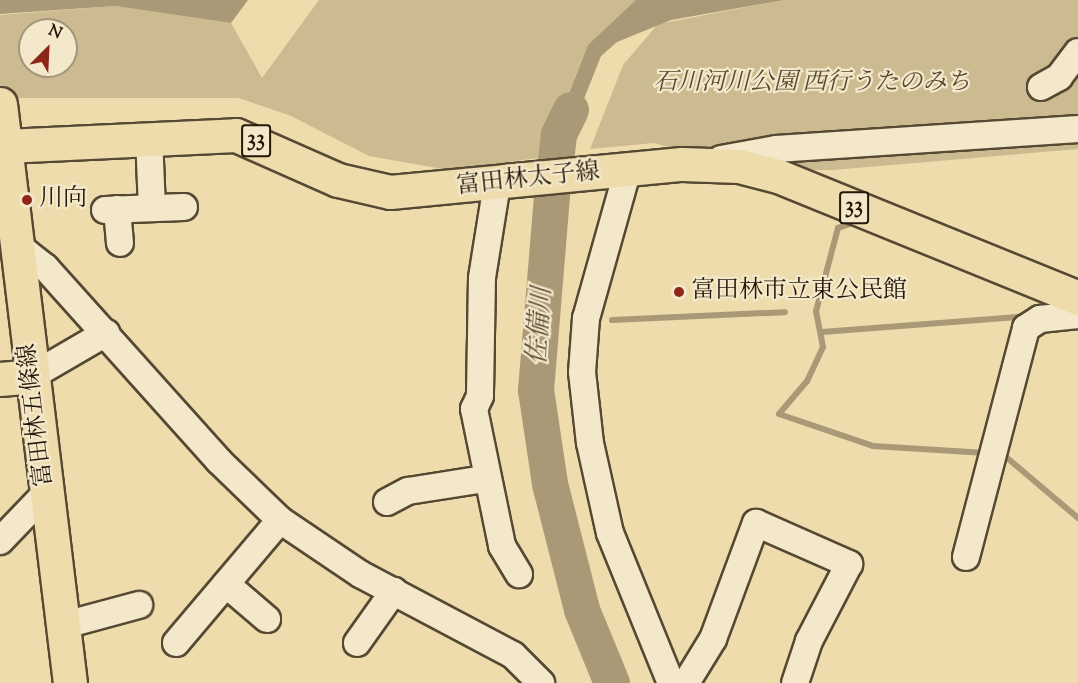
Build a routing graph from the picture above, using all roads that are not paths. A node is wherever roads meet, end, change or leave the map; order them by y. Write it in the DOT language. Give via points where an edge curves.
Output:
graph roads {
  1 [pos="1078,52"];
  2 [pos="1041,87"];
  3 [pos="1078,129"];
  4 [pos="2,132"];
  5 [pos="149,137"];
  6 [pos="704,162"];
  7 [pos="625,170"];
  8 [pos="505,183"];
  9 [pos="184,207"];
  10 [pos="152,208"];
  11 [pos="120,243"];
  12 [pos="16,254"];
  13 [pos="1078,298"];
  14 [pos="1078,315"];
  15 [pos="106,333"];
  16 [pos="32,376"];
  17 [pos="0,379"];
  18 [pos="485,478"];
  19 [pos="46,492"];
  20 [pos="387,502"];
  21 [pos="280,519"];
  22 [pos="0,541"];
  23 [pos="966,557"];
  24 [pos="519,574"];
  25 [pos="226,584"];
  26 [pos="394,591"];
  27 [pos="139,605"];
  28 [pos="267,619"];
  29 [pos="62,626"];
  30 [pos="176,643"];
  31 [pos="357,643"];
  32 [pos="527,678"];
  33 [pos="70,683"];
  34 [pos="670,683"];
  35 [pos="686,683"];
  36 [pos="795,683"];
  1 -- 2 [label="street" via="1059,77"];
  3 -- 6 [label="street" via="776,149"];
  4 -- 5 [label="main road, 富田林太子線 / 33"];
  4 -- 12 [label="main road, 富田林五條線"];
  5 -- 8 [label="main road, 富田林太子線 / 33" via="244,137 338,180 390,192"];
  5 -- 10 [label="street"];
  6 -- 7 [label="main road, 富田林太子線 / 33"];
  6 -- 13 [label="main road, 富田林太子線 / 33" via="778,176"];
  7 -- 8 [label="main road, 富田林太子線 / 33"];
  7 -- 34 [label="street" via="586,318 582,372 590,443 610,533"];
  8 -- 18 [label="street" via="482,278 480,396 474,410"];
  9 -- 10 [label="street"];
  10 -- 11 [label="street" via="111,209"];
  12 -- 15 [label="street" via="35,257"];
  12 -- 16 [label="main road, 富田林五條線"];
  14 -- 23 [label="street" via="1040,319 1026,328"];
  15 -- 16 [label="street"];
  15 -- 21 [label="street" via="219,461"];
  16 -- 17 [label="main road"];
  16 -- 19 [label="main road, 富田林五條線"];
  18 -- 20 [label="street" via="410,480"];
  18 -- 24 [label="street" via="502,546"];
  19 -- 22 [label="street"];
  19 -- 29 [label="main road, 富田林五條線"];
  21 -- 25 [label="street"];
  21 -- 26 [label="street"];
  25 -- 28 [label="street"];
  25 -- 30 [label="street"];
  26 -- 31 [label="street"];
  26 -- 32 [label="street" via="470,630"];
  27 -- 29 [label="street"];
  29 -- 33 [label="main road, 富田林五條線"];
  35 -- 36 [label="street" via="717,630 756,523 849,564 809,641"];
}
